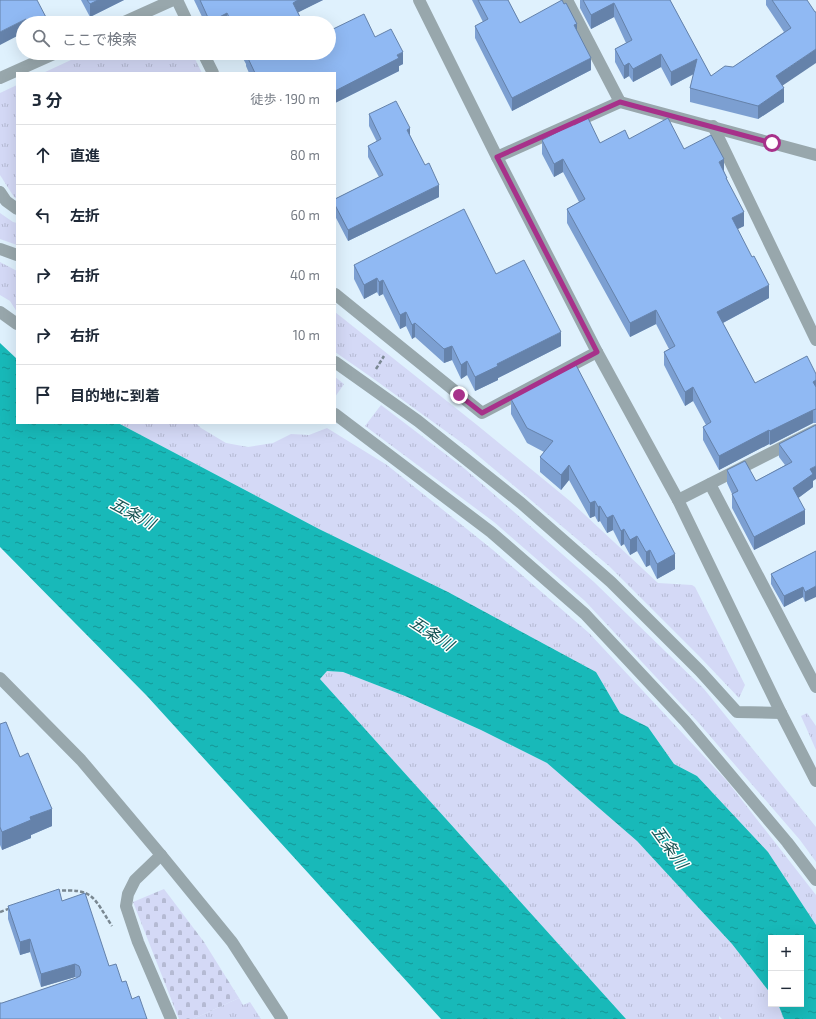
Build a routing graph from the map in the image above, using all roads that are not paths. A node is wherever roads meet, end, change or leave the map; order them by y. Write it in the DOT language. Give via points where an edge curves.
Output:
graph roads {
  1 [pos="173,0"];
  2 [pos="176,0"];
  3 [pos="418,0"];
  4 [pos="567,0"];
  5 [pos="138,16"];
  6 [pos="184,16"];
  7 [pos="40,60"];
  8 [pos="206,60"];
  9 [pos="212,72"];
  10 [pos="0,78"];
  11 [pos="620,102"];
  12 [pos="713,126"];
  13 [pos="816,155"];
  14 [pos="497,157"];
  15 [pos="0,192"];
  16 [pos="16,208"];
  17 [pos="0,249"];
  18 [pos="16,255"];
  19 [pos="336,295"];
  20 [pos="0,312"];
  21 [pos="16,323"];
  22 [pos="816,340"];
  23 [pos="597,352"];
  24 [pos="336,363"];
  25 [pos="336,415"];
  26 [pos="816,430"];
  27 [pos="710,484"];
  28 [pos="678,500"];
  29 [pos="0,678"];
  30 [pos="816,687"];
  31 [pos="781,713"];
  32 [pos="816,781"];
  33 [pos="161,855"];
  34 [pos="816,880"];
  35 [pos="171,1019"];
  36 [pos="282,1019"];
  1 -- 5 [label="street"];
  2 -- 6 [label="street"];
  3 -- 14 [label="street"];
  4 -- 11 [label="street"];
  7 -- 10 [label="street"];
  8 -- 9 [label="street"];
  11 -- 12 [label="street"];
  11 -- 14 [label="street"];
  12 -- 13 [label="street"];
  12 -- 22 [label="street"];
  14 -- 23 [label="street"];
  15 -- 16 [label="street" via="6,201"];
  17 -- 18 [label="street"];
  19 -- 23 [label="street" via="482,413"];
  20 -- 21 [label="street"];
  23 -- 28 [label="street"];
  24 -- 31 [label="street" via="418,421 521,503 611,582 737,712"];
  25 -- 34 [label="street" via="491,532 585,614 685,721 788,842"];
  26 -- 27 [label="street"];
  27 -- 28 [label="street"];
  27 -- 30 [label="street"];
  28 -- 31 [label="street"];
  29 -- 33 [label="street" via="81,760"];
  31 -- 32 [label="street"];
  33 -- 35 [label="street" via="136,880 128,894 126,906 138,942"];
  33 -- 36 [label="street" via="232,942"];
}
